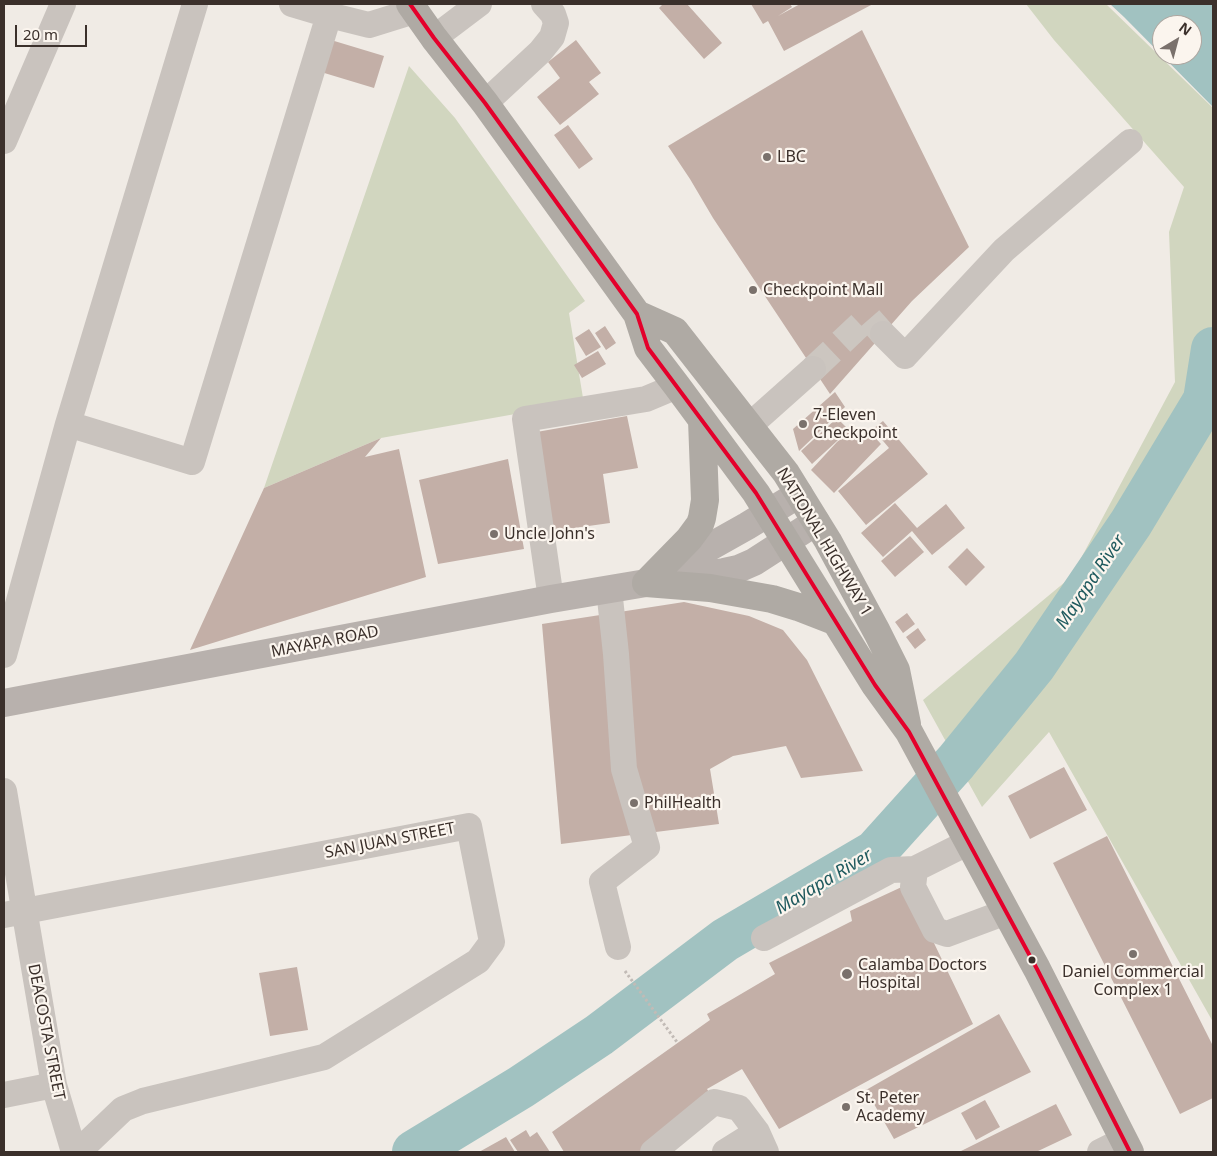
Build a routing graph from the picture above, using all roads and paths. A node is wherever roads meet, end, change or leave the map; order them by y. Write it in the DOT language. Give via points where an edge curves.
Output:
graph roads {
  1 [pos="63,4"];
  2 [pos="195,4"];
  3 [pos="292,4"];
  4 [pos="479,4"];
  5 [pos="544,4"];
  6 [pos="412,8"];
  7 [pos="329,15"];
  8 [pos="434,38"];
  9 [pos="485,103"];
  10 [pos="4,141"];
  11 [pos="1130,142"];
  12 [pos="636,314"];
  13 [pos="883,334"];
  14 [pos="813,369"];
  15 [pos="677,386"];
  16 [pos="702,420"];
  17 [pos="68,424"];
  18 [pos="750,426"];
  19 [pos="799,494"];
  20 [pos="768,513"];
  21 [pos="816,522"];
  22 [pos="786,542"];
  23 [pos="646,583"];
  24 [pos="609,589"];
  25 [pos="551,599"];
  26 [pos="834,621"];
  27 [pos="4,655"];
  28 [pos="4,703"];
  29 [pos="909,732"];
  30 [pos="4,791"];
  31 [pos="966,837"];
  32 [pos="915,869"];
  33 [pos="1006,912"];
  34 [pos="14,913"];
  35 [pos="764,938"];
  36 [pos="618,947"];
  37 [pos="678,1042"];
  38 [pos="54,1085"];
  39 [pos="4,1095"];
  40 [pos="762,1142"];
  41 [pos="1127,1146"];
  42 [pos="74,1152"];
  43 [pos="78,1152"];
  44 [pos="653,1152"];
  45 [pos="726,1152"];
  46 [pos="1100,1152"];
  1 -- 10 [label="street"];
  2 -- 17 [label="street"];
  3 -- 7 [label="street"];
  4 -- 8 [label="street"];
  5 -- 9 [label="street" via="556,23 552,37"];
  6 -- 7 [label="street" via="369,25"];
  6 -- 8 [label="highway, NATIONAL HIGHWAY 1"];
  7 -- 17 [label="street" via="192,462"];
  8 -- 9 [label="highway, NATIONAL HIGHWAY 1"];
  9 -- 12 [label="highway, NATIONAL HIGHWAY 1"];
  11 -- 13 [label="street" via="1004,250 905,356"];
  12 -- 15 [label="highway, NATIONAL HIGHWAY 1" via="648,348"];
  12 -- 18 [label="highway, NATIONAL HIGHWAY 1" via="675,331"];
  14 -- 18 [label="street"];
  15 -- 16 [label="highway, NATIONAL HIGHWAY 1"];
  15 -- 25 [label="street" via="646,398 525,419"];
  16 -- 20 [label="highway, NATIONAL HIGHWAY 1"];
  16 -- 23 [label="highway" via="705,500 700,524 690,539"];
  17 -- 27 [label="street"];
  18 -- 19 [label="highway, NATIONAL HIGHWAY 1"];
  19 -- 20 [label="main road, MAYAPA ROAD"];
  19 -- 21 [label="highway, NATIONAL HIGHWAY 1"];
  20 -- 22 [label="highway, NATIONAL HIGHWAY 1"];
  20 -- 23 [label="main road, MAYAPA ROAD"];
  21 -- 22 [label="main road, MAYAPA ROAD"];
  21 -- 29 [label="highway, NATIONAL HIGHWAY 1" via="896,670"];
  22 -- 23 [label="main road, MAYAPA ROAD" via="738,568"];
  22 -- 26 [label="highway, NATIONAL HIGHWAY 1"];
  23 -- 24 [label="main road, MAYAPA ROAD"];
  23 -- 26 [label="highway" via="710,588 772,599"];
  24 -- 25 [label="main road, MAYAPA ROAD"];
  24 -- 36 [label="street" via="624,769 647,847 602,882"];
  25 -- 28 [label="main road, MAYAPA ROAD"];
  26 -- 29 [label="highway, NATIONAL HIGHWAY 1"];
  29 -- 31 [label="highway, NATIONAL HIGHWAY 1"];
  30 -- 34 [label="street, DEACOSTA STREET"];
  31 -- 32 [label="street"];
  31 -- 33 [label="highway, NATIONAL HIGHWAY 1"];
  32 -- 33 [label="street" via="914,887 936,930 947,934"];
  32 -- 35 [label="street" via="892,870"];
  33 -- 41 [label="highway, NATIONAL HIGHWAY 1"];
  34 -- 38 [label="street, DEACOSTA STREET"];
  34 -- 43 [label="street, SAN JUAN STREET" via="469,826 492,942 478,961 324,1057 144,1101 123,1110"];
  36 -- 37 [label="path" via="614,955"];
  38 -- 39 [label="street"];
  38 -- 42 [label="street, DEACOSTA STREET"];
  40 -- 44 [label="street" via="739,1108 714,1102"];
  40 -- 45 [label="street"];
  41 -- 46 [label="street"];
}
